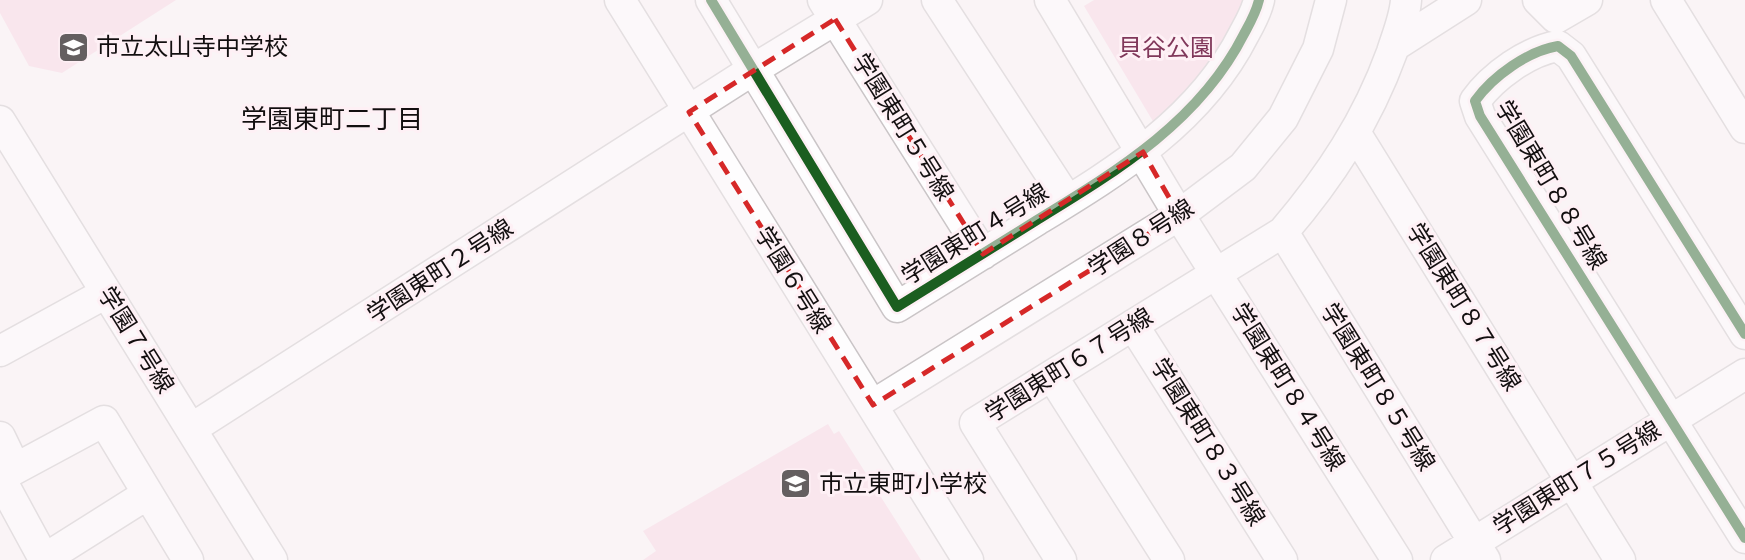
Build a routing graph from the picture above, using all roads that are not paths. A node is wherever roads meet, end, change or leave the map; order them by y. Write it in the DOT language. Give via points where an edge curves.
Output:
graph roads {
  1 [pos="620,0"];
  2 [pos="711,0"];
  3 [pos="867,0"];
  4 [pos="937,0"];
  5 [pos="1050,0"];
  6 [pos="1259,0"];
  7 [pos="1331,0"];
  8 [pos="1406,0"];
  9 [pos="1466,0"];
  10 [pos="1538,0"];
  11 [pos="1587,0"];
  12 [pos="1667,0"];
  13 [pos="829,10"];
  14 [pos="1394,46"];
  15 [pos="754,69"];
  16 [pos="689,112"];
  17 [pos="0,121"];
  18 [pos="1745,128"];
  19 [pos="1356,134"];
  20 [pos="1143,152"];
  21 [pos="1068,201"];
  22 [pos="1180,215"];
  23 [pos="1283,232"];
  24 [pos="983,254"];
  25 [pos="1222,269"];
  26 [pos="106,293"];
  27 [pos="1133,324"];
  28 [pos="1745,334"];
  29 [pos="0,351"];
  30 [pos="1745,374"];
  31 [pos="1052,376"];
  32 [pos="873,405"];
  33 [pos="1672,420"];
  34 [pos="191,429"];
  35 [pos="0,438"];
  36 [pos="5,475"];
  37 [pos="1572,481"];
  38 [pos="146,495"];
  39 [pos="1745,538"];
  40 [pos="81,550"];
  41 [pos="1480,551"];
  42 [pos="43,559"];
  43 [pos="188,560"];
  44 [pos="272,560"];
  45 [pos="968,560"];
  46 [pos="1061,560"];
  47 [pos="1169,560"];
  48 [pos="1282,560"];
  49 [pos="1396,560"];
  50 [pos="1446,560"];
  51 [pos="1620,560"];
  1 -- 16 [label="street, 学園６号線"];
  2 -- 15 [label="street, 学園東町４号線"];
  3 -- 13 [label="street, 学園東町２号線"];
  4 -- 21 [label="street"];
  5 -- 20 [label="street, 学園東町８４号線"];
  6 -- 20 [label="street, 学園東町４号線" via="1233,58 1205,94"];
  7 -- 22 [label="street, 学園８号線" via="1318,49 1283,118 1243,167"];
  8 -- 14 [label="street, 学園東町６７号線"];
  9 -- 14 [label="street"];
  10 -- 11 [label="street" via="1556,18"];
  12 -- 18 [label="street"];
  13 -- 15 [label="street, 学園東町２号線"];
  13 -- 24 [label="street, 学園東町５号線"];
  14 -- 19 [label="street, 学園東町６７号線"];
  15 -- 16 [label="street, 学園東町２号線"];
  15 -- 24 [label="street, 学園東町４号線" via="897,307"];
  16 -- 32 [label="street, 学園６号線"];
  16 -- 34 [label="street, 学園東町２号線"];
  17 -- 26 [label="street, 学園７号線"];
  19 -- 23 [label="street, 学園東町６７号線"];
  19 -- 37 [label="street, 学園東町８７号線"];
  20 -- 21 [label="street, 学園東町４号線"];
  20 -- 22 [label="street, 学園東町８４号線"];
  21 -- 24 [label="street, 学園東町４号線"];
  22 -- 25 [label="street, 学園東町８４号線"];
  22 -- 32 [label="street, 学園８号線"];
  23 -- 25 [label="street, 学園東町６７号線"];
  23 -- 41 [label="street, 学園東町８５号線"];
  25 -- 27 [label="street, 学園東町６７号線"];
  25 -- 49 [label="street, 学園東町８４号線"];
  26 -- 29 [label="street"];
  26 -- 34 [label="street, 学園７号線"];
  27 -- 31 [label="street, 学園東町６７号線"];
  27 -- 48 [label="street, 学園東町８３号線"];
  28 -- 33 [label="street, 学園東町８８号線" via="1571,56 1558,46 1540,49 1485,86 1475,101 1480,116"];
  30 -- 33 [label="street, 学園東町７５号線"];
  31 -- 46 [label="street, 学園東町６７号線" via="975,423"];
  31 -- 47 [label="street"];
  32 -- 45 [label="street, 学園６号線"];
  33 -- 37 [label="street, 学園東町７５号線"];
  33 -- 39 [label="street"];
  34 -- 44 [label="street, 学園７号線"];
  35 -- 36 [label="street"];
  36 -- 38 [label="street" via="104,421"];
  36 -- 42 [label="street"];
  37 -- 41 [label="street, 学園東町７５号線"];
  37 -- 51 [label="street, 学園東町８７号線"];
  38 -- 40 [label="street"];
  38 -- 43 [label="street"];
  40 -- 42 [label="street"];
  41 -- 50 [label="street, 学園東町７５号線"];
}
